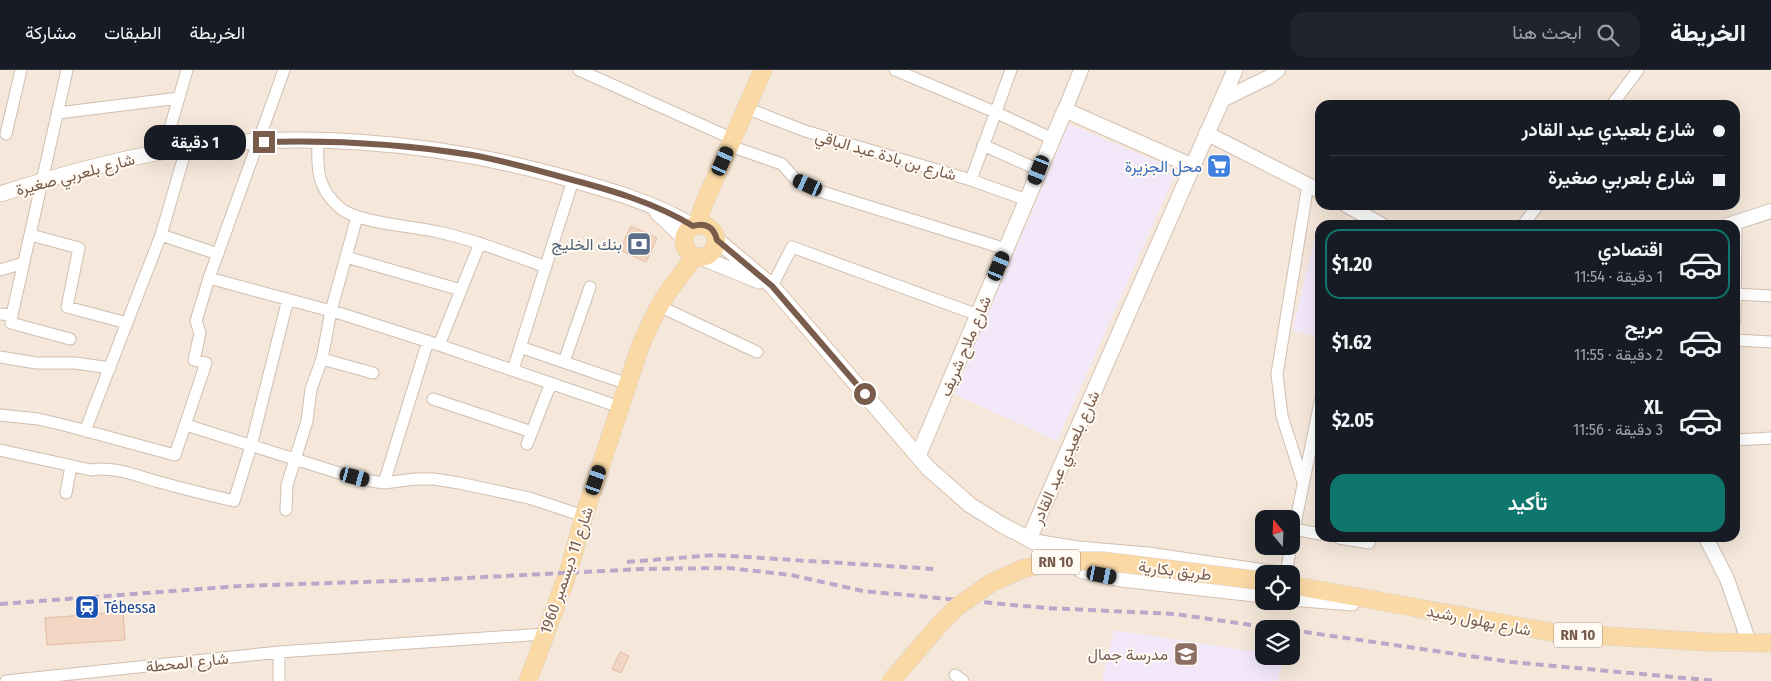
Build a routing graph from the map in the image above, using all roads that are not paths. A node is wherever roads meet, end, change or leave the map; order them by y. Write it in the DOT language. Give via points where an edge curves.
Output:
graph roads {
  1 [pos="21,70"];
  2 [pos="67,70"];
  3 [pos="187,70"];
  4 [pos="284,70"];
  5 [pos="579,70"];
  6 [pos="763,70"];
  7 [pos="895,70"];
  8 [pos="1011,70"];
  9 [pos="1081,70"];
  10 [pos="1235,70"];
  11 [pos="1278,70"];
  12 [pos="1638,70"];
  13 [pos="179,98"];
  14 [pos="1222,100"];
  15 [pos="1616,100"];
  16 [pos="746,108"];
  17 [pos="1065,110"];
  18 [pos="995,112"];
  19 [pos="58,113"];
  20 [pos="1206,133"];
  21 [pos="7,134"];
  22 [pos="1053,140"];
  23 [pos="258,142"];
  24 [pos="318,142"];
  25 [pos="731,142"];
  26 [pos="983,145"];
  27 [pos="186,149"];
  28 [pos="163,152"];
  29 [pos="1192,166"];
  30 [pos="1039,170"];
  31 [pos="43,180"];
  32 [pos="573,180"];
  33 [pos="970,180"];
  34 [pos="1314,188"];
  35 [pos="710,190"];
  36 [pos="0,194"];
  37 [pos="1027,200"];
  38 [pos="1355,210"];
  39 [pos="1771,211"];
  40 [pos="358,217"];
  41 [pos="1373,220"];
  42 [pos="1740,221"];
  43 [pos="690,233"];
  44 [pos="31,235"];
  45 [pos="160,236"];
  46 [pos="716,237"];
  47 [pos="480,243"];
  48 [pos="1006,249"];
  49 [pos="218,254"];
  50 [pos="346,257"];
  51 [pos="698,257"];
  52 [pos="24,263"];
  53 [pos="546,267"];
  54 [pos="0,270"];
  55 [pos="209,278"];
  56 [pos="772,286"];
  57 [pos="590,287"];
  58 [pos="461,290"];
  59 [pos="1740,294"];
  60 [pos="1771,296"];
  61 [pos="288,299"];
  62 [pos="663,299"];
  63 [pos="331,311"];
  64 [pos="0,314"];
  65 [pos="12,315"];
  66 [pos="978,315"];
  67 [pos="127,323"];
  68 [pos="70,339"];
  69 [pos="1740,340"];
  70 [pos="1771,342"];
  71 [pos="434,343"];
  72 [pos="520,347"];
  73 [pos="757,352"];
  74 [pos="0,358"];
  75 [pos="322,359"];
  76 [pos="564,362"];
  77 [pos="110,368"];
  78 [pos="513,370"];
  79 [pos="373,373"];
  80 [pos="551,383"];
  81 [pos="628,384"];
  82 [pos="433,399"];
  83 [pos="620,406"];
  84 [pos="0,415"];
  85 [pos="186,425"];
  86 [pos="1315,426"];
  87 [pos="84,431"];
  88 [pos="532,432"];
  89 [pos="1771,438"];
  90 [pos="1740,440"];
  91 [pos="528,444"];
  92 [pos="251,446"];
  93 [pos="0,450"];
  94 [pos="918,456"];
  95 [pos="296,460"];
  96 [pos="71,466"];
  97 [pos="1303,482"];
  98 [pos="384,483"];
  99 [pos="66,493"];
  100 [pos="286,510"];
  101 [pos="1298,510"];
  102 [pos="584,516"];
  103 [pos="1300,530"];
  104 [pos="1315,533"];
  105 [pos="1029,539"];
  106 [pos="1708,542"];
  107 [pos="1289,555"];
  108 [pos="1255,580"];
  109 [pos="1300,586"];
  110 [pos="1255,593"];
  111 [pos="1300,599"];
  112 [pos="1388,602"];
  113 [pos="544,634"];
  114 [pos="1749,642"];
  115 [pos="1771,642"];
  116 [pos="279,652"];
  117 [pos="6,681"];
  118 [pos="279,681"];
  119 [pos="528,681"];
  120 [pos="891,681"];
  1 -- 21 [label="street"];
  2 -- 19 [label="street"];
  3 -- 13 [label="street"];
  4 -- 23 [label="street"];
  5 -- 25 [label="street"];
  6 -- 16 [label="main road, شارع 11 ديسمبر 1960"];
  7 -- 18 [label="street"];
  8 -- 18 [label="street"];
  9 -- 17 [label="street, شارع ملاح شريف"];
  10 -- 14 [label="main road, شارع بلعيدي عبد القادر"];
  11 -- 14 [label="street"];
  12 -- 15 [label="street"];
  13 -- 19 [label="street"];
  13 -- 28 [label="street"];
  14 -- 20 [label="main road, شارع بلعيدي عبد القادر"];
  16 -- 25 [label="main road, شارع 11 ديسمبر 1960"];
  16 -- 33 [label="street, شارع بن بادة عبد الباقي" via="805,131"];
  17 -- 22 [label="main road, شارع ملاح شريف"];
  17 -- 29 [label="main road"];
  18 -- 22 [label="street"];
  18 -- 26 [label="street"];
  19 -- 31 [label="street"];
  20 -- 29 [label="main road, شارع بلعيدي عبد القادر"];
  20 -- 34 [label="street"];
  22 -- 30 [label="main road, شارع ملاح شريف"];
  23 -- 24 [label="main road, شارع بلعربي صغيرة"];
  23 -- 27 [label="main road, شارع بلعربي صغيرة"];
  23 -- 49 [label="street"];
  24 -- 32 [label="main road, شارع بلعربي صغيرة" via="362,142 422,148 514,164"];
  24 -- 40 [label="street" via="317,165 327,194 340,209"];
  25 -- 35 [label="main road, شارع 11 ديسمبر 1960"];
  25 -- 48 [label="street" via="782,164 796,180 820,191"];
  26 -- 30 [label="street"];
  26 -- 33 [label="street"];
  27 -- 28 [label="main road, شارع بلعربي صغيرة"];
  27 -- 45 [label="street"];
  28 -- 31 [label="main road, شارع بلعربي صغيرة"];
  29 -- 105 [label="main road, شارع بلعيدي عبد القادر"];
  30 -- 37 [label="main road, شارع ملاح شريف"];
  31 -- 36 [label="main road, شارع بلعربي صغيرة"];
  31 -- 44 [label="street"];
  32 -- 43 [label="main road, شارع بلعربي صغيرة" via="678,216"];
  32 -- 53 [label="street"];
  33 -- 37 [label="street, شارع بن بادة عبد الباقي"];
  34 -- 97 [label="street" via="1277,374 1282,416"];
  35 -- 43 [label="main road, شارع 11 ديسمبر 1960"];
  35 -- 46 [label="main road"];
  37 -- 48 [label="main road, شارع ملاح شريف"];
  38 -- 41 [label="street"];
  39 -- 42 [label="street"];
  40 -- 47 [label="street"];
  40 -- 50 [label="street"];
  43 -- 46 [label="main road" via="707,225"];
  43 -- 51 [label="main road" via="688,251"];
  43 -- 62 [label="main road, شارع 11 ديسمبر 1960"];
  44 -- 52 [label="street"];
  44 -- 67 [label="street" via="78,248 67,307"];
  45 -- 49 [label="street"];
  45 -- 67 [label="street"];
  46 -- 51 [label="main road" via="714,250"];
  46 -- 56 [label="main road, شارع بلعيدي عبد القادر"];
  47 -- 53 [label="street"];
  47 -- 58 [label="street"];
  48 -- 66 [label="main road, شارع ملاح شريف"];
  49 -- 55 [label="street"];
  50 -- 58 [label="street"];
  50 -- 63 [label="street"];
  51 -- 56 [label="main road, شارع بلعيدي عبد القادر"];
  51 -- 62 [label="main road, شارع 11 ديسمبر 1960"];
  52 -- 54 [label="street"];
  52 -- 65 [label="street"];
  53 -- 72 [label="street"];
  55 -- 61 [label="street"];
  55 -- 85 [label="street" via="196,321 200,333 194,360 206,364"];
  56 -- 66 [label="street" via="792,247"];
  56 -- 94 [label="main road, شارع بلعيدي عبد القادر"];
  57 -- 76 [label="street"];
  58 -- 71 [label="street"];
  59 -- 60 [label="street"];
  61 -- 63 [label="street"];
  61 -- 92 [label="street"];
  62 -- 73 [label="street"];
  62 -- 81 [label="main road, شارع 11 ديسمبر 1960" via="641,344"];
  63 -- 71 [label="street"];
  63 -- 75 [label="street"];
  64 -- 65 [label="street"];
  65 -- 68 [label="street" via="11,323"];
  66 -- 94 [label="main road, شارع ملاح شريف"];
  67 -- 77 [label="street"];
  69 -- 70 [label="street"];
  71 -- 78 [label="street"];
  71 -- 98 [label="street"];
  72 -- 76 [label="street"];
  72 -- 78 [label="street"];
  74 -- 77 [label="street"];
  75 -- 79 [label="street"];
  75 -- 95 [label="street" via="311,389 307,421"];
  76 -- 81 [label="street"];
  77 -- 87 [label="street"];
  78 -- 80 [label="street"];
  80 -- 83 [label="street"];
  80 -- 88 [label="street"];
  81 -- 83 [label="main road, شارع 11 ديسمبر 1960"];
  82 -- 88 [label="street"];
  83 -- 102 [label="main road, شارع 11 ديسمبر 1960"];
  84 -- 87 [label="street" via="38,419"];
  85 -- 87 [label="street" via="175,455"];
  85 -- 92 [label="street"];
  86 -- 97 [label="street"];
  88 -- 91 [label="street"];
  89 -- 90 [label="street"];
  92 -- 95 [label="street"];
  92 -- 96 [label="street" via="234,501 124,472"];
  93 -- 96 [label="street"];
  94 -- 105 [label="main road, شارع بلعيدي عبد القادر" via="970,505"];
  95 -- 98 [label="street"];
  95 -- 100 [label="street" via="287,485"];
  96 -- 99 [label="street"];
  97 -- 101 [label="street"];
  98 -- 102 [label="street" via="425,479 459,483 529,498"];
  102 -- 113 [label="main road, شارع 11 ديسمبر 1960" via="568,573"];
  103 -- 104 [label="street"];
  105 -- 107 [label="street" via="1286,573"];
  105 -- 110 [label="main road" via="1083,571 1121,579"];
  106 -- 114 [label="street" via="1727,579"];
  108 -- 120 [label="main road, طريق بكارية / RN 10, bridge" via="1103,561 1059,561 1022,569 991,583 957,607"];
  109 -- 112 [label="main road, شارع بهلول رشيد / RN 10"];
  111 -- 112 [label="main road"];
  112 -- 114 [label="main road, شارع بهلول رشيد / RN 10" via="1556,633"];
  113 -- 116 [label="street, شارع المحطة"];
  113 -- 119 [label="main road, شارع 11 ديسمبر 1960"];
  114 -- 115 [label="main road, شارع بهلول رشيد / RN 10"];
  116 -- 117 [label="street, شارع المحطة"];
  116 -- 118 [label="street"];
}
